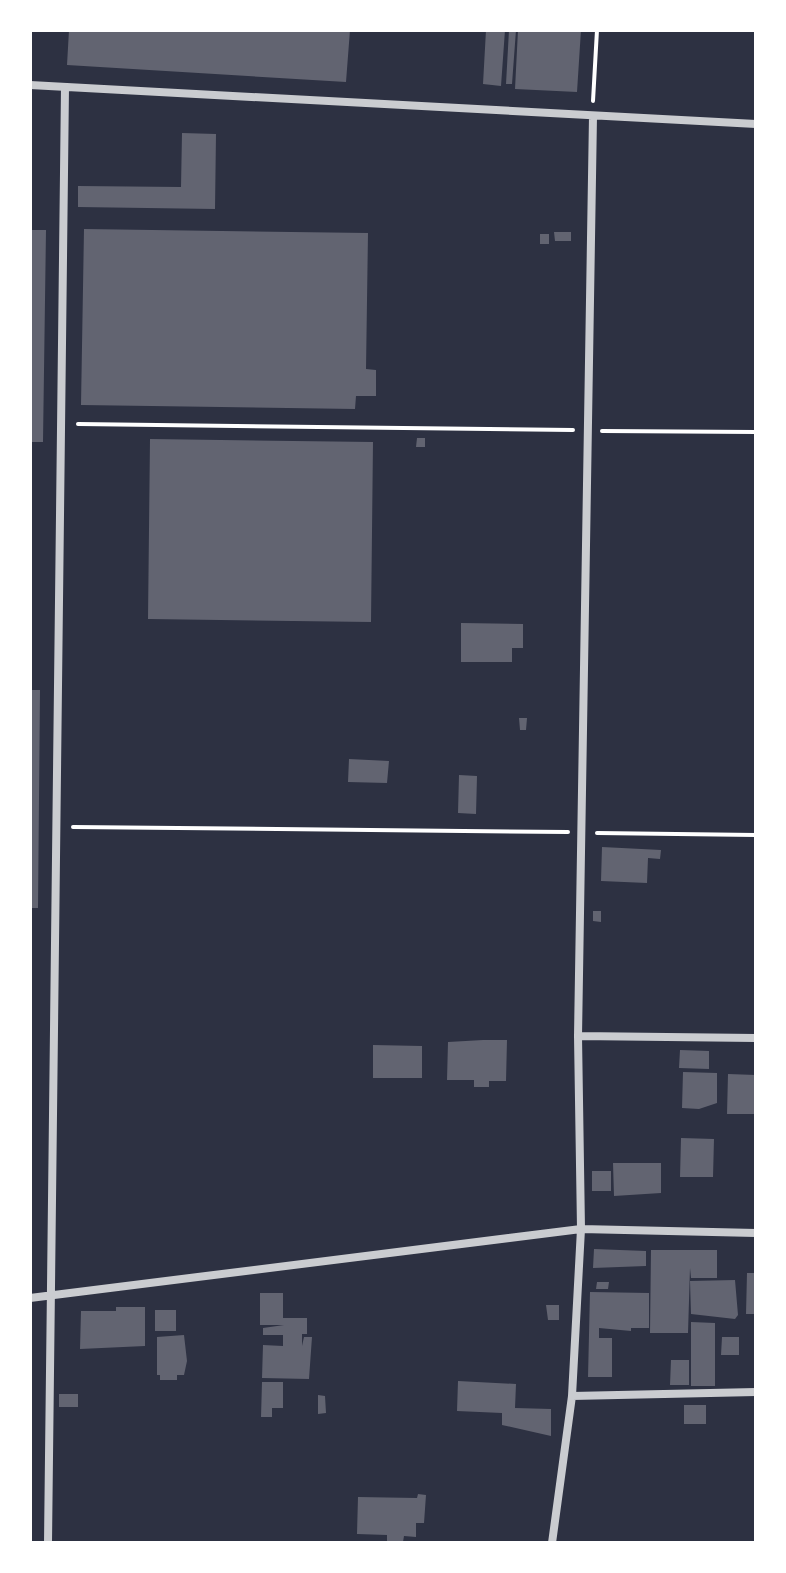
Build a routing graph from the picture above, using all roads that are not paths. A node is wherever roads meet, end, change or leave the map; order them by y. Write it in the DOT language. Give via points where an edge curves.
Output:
graph roads {
  1 [pos="30,85"];
  2 [pos="65,87"];
  3 [pos="593,116"];
  4 [pos="756,124"];
  5 [pos="578,1036"];
  6 [pos="756,1038"];
  7 [pos="581,1229"];
  8 [pos="756,1233"];
  9 [pos="30,1298"];
  10 [pos="49,1298"];
  11 [pos="756,1392"];
  12 [pos="572,1396"];
  13 [pos="48,1543"];
  14 [pos="552,1543"];
  1 -- 2 [label="street"];
  2 -- 3 [label="street"];
  2 -- 10 [label="street"];
  3 -- 4 [label="street"];
  3 -- 5 [label="street"];
  5 -- 6 [label="street"];
  5 -- 7 [label="street"];
  7 -- 8 [label="street"];
  7 -- 10 [label="street"];
  7 -- 12 [label="street"];
  9 -- 10 [label="street"];
  10 -- 13 [label="street"];
  11 -- 12 [label="street"];
  12 -- 14 [label="street"];
}
